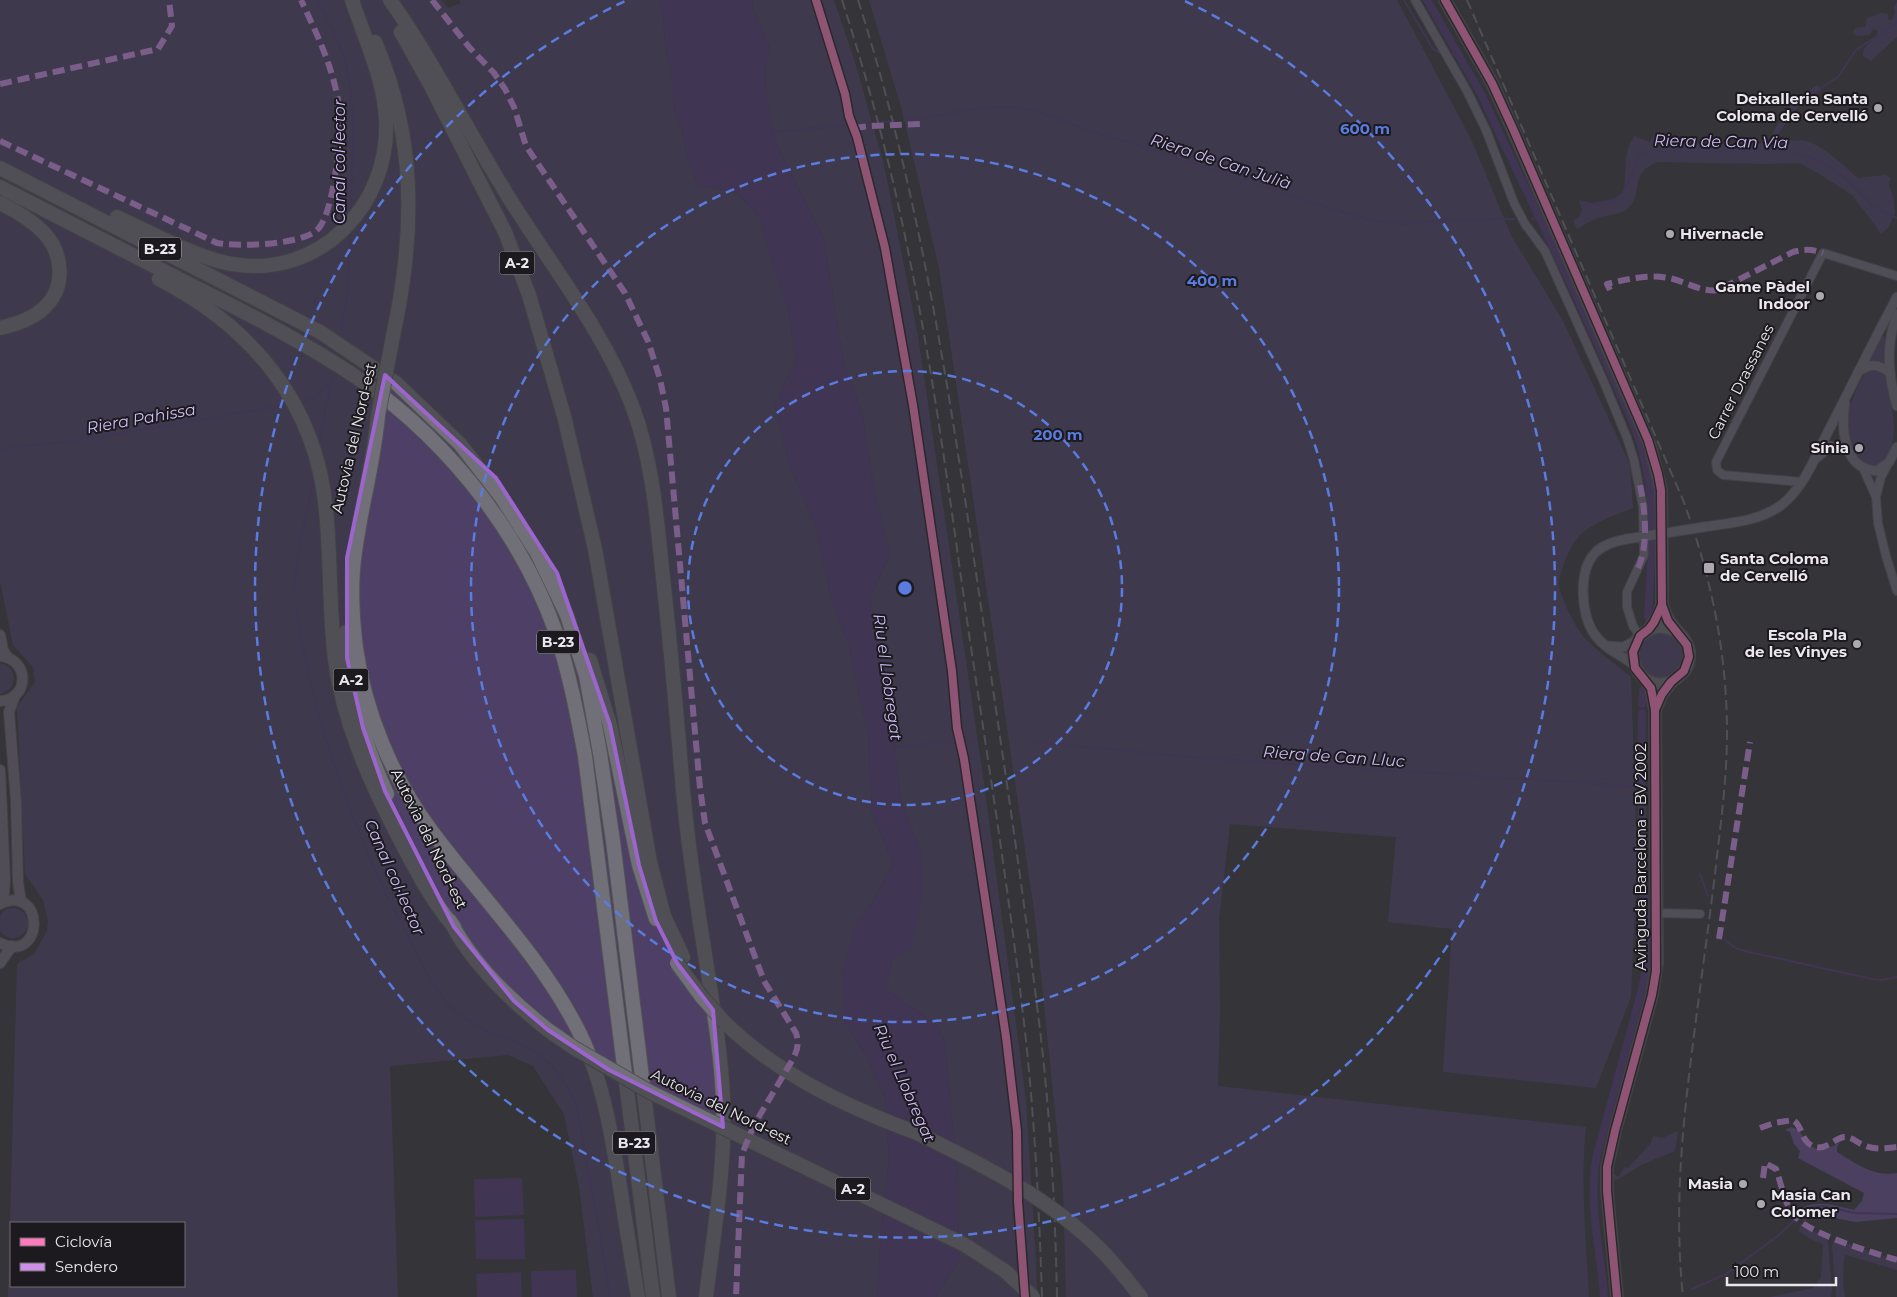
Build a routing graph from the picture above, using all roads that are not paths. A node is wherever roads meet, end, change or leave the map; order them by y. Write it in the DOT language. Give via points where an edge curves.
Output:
graph roads {
  1 [pos="353,0"];
  2 [pos="380,0"];
  3 [pos="390,0"];
  4 [pos="1415,0"];
  5 [pos="1445,0"];
  6 [pos="0,168"];
  7 [pos="34,185"];
  8 [pos="0,188"];
  9 [pos="0,196"];
  10 [pos="0,203"];
  11 [pos="1897,276"];
  12 [pos="1897,297"];
  13 [pos="1897,314"];
  14 [pos="0,328"];
  15 [pos="1858,371"];
  16 [pos="1890,372"];
  17 [pos="1896,394"];
  18 [pos="1847,395"];
  19 [pos="1897,406"];
  20 [pos="378,415"];
  21 [pos="460,444"];
  22 [pos="1897,448"];
  23 [pos="1848,450"];
  24 [pos="1812,462"];
  25 [pos="1889,462"];
  26 [pos="1863,468"];
  27 [pos="1802,482"];
  28 [pos="1876,497"];
  29 [pos="1897,591"];
  30 [pos="1662,605"];
  31 [pos="1677,632"];
  32 [pos="0,634"];
  33 [pos="1642,635"];
  34 [pos="1608,646"];
  35 [pos="4,657"];
  36 [pos="1634,665"];
  37 [pos="1646,680"];
  38 [pos="1670,682"];
  39 [pos="15,696"];
  40 [pos="0,701"];
  41 [pos="1655,710"];
  42 [pos="0,770"];
  43 [pos="20,902"];
  44 [pos="1,903"];
  45 [pos="1656,913"];
  46 [pos="1700,914"];
  47 [pos="454,927"];
  48 [pos="0,943"];
  49 [pos="12,946"];
  50 [pos="680,960"];
  51 [pos="0,963"];
  52 [pos="638,1297"];
  53 [pos="653,1297"];
  54 [pos="669,1297"];
  55 [pos="706,1297"];
  56 [pos="1033,1297"];
  57 [pos="1141,1297"];
  58 [pos="1617,1297"];
  1 -- 7 [label="highway" via="379,81 386,120 385,146 380,171 364,205 337,236 315,250 286,263 233,264 207,257 94,207"];
  1 -- 20 [label="highway, Autovia del Nord-est / A-2, bridge" via="385,65 407,154 408,230 399,306"];
  2 -- 50 [label="highway, A-2" via="431,86 505,232 529,295 564,416 595,548 650,862"];
  3 -- 55 [label="highway" via="601,343 628,395 641,433 657,520 684,804 718,1036 723,1100 722,1160"];
  4 -- 33 [label="street" via="1467,91 1514,203 1545,251 1627,438 1643,508 1644,555 1628,592 1627,607 1633,626"];
  5 -- 30 [label="main road" via="1504,108 1650,446 1661,490"];
  6 -- 7 [label="highway, B-23"];
  7 -- 21 [label="highway, B-23" via="320,332 410,394"];
  8 -- 53 [label="highway, B-23" via="255,317 346,370 399,410 437,445 496,517 528,570 554,629 573,689 586,756"];
  9 -- 47 [label="highway" via="188,295 251,345 290,397 310,439 321,478 328,534 335,662 344,702 366,768 390,820 425,888"];
  10 -- 14 [label="highway" via="43,232 54,246 60,269 57,288 45,307 27,319"];
  11 -- 27 [label="street, Carrer Drassanes" via="1823,253 1716,462 1717,470 1723,475"];
  12 -- 15 [label="street"];
  13 -- 16 [label="street" via="1890,344"];
  15 -- 16 [label="street" via="1876,365"];
  15 -- 18 [label="street"];
  16 -- 17 [label="street"];
  17 -- 19 [label="street"];
  18 -- 23 [label="street" via="1843,426"];
  18 -- 24 [label="street"];
  20 -- 47 [label="highway, Autovia del Nord-est / A-2" via="353,513 347,558 344,607 347,658 363,728 385,791"];
  20 -- 52 [label="highway, A-2" via="376,445 354,554 351,604 356,650 380,736 407,793 429,828 534,957 577,1028 606,1111"];
  21 -- 50 [label="highway" via="496,478 558,574 610,725 638,865 656,921"];
  21 -- 54 [label="highway, B-23" via="502,498 537,553 567,615 586,676 613,840"];
  22 -- 25 [label="street"];
  23 -- 24 [label="street" via="1830,446"];
  23 -- 26 [label="street"];
  24 -- 27 [label="street"];
  25 -- 26 [label="street" via="1877,471"];
  25 -- 28 [label="street"];
  26 -- 28 [label="street"];
  27 -- 34 [label="street, bridge" via="1782,504 1768,513 1741,522 1627,539 1598,549 1588,562 1584,598 1588,622 1594,634"];
  28 -- 29 [label="street" via="1878,523"];
  30 -- 31 [label="main road" via="1668,621"];
  30 -- 33 [label="main road" via="1658,616"];
  31 -- 33 [label="main road" via="1662,627"];
  31 -- 38 [label="main road" via="1687,645 1689,661 1683,674"];
  32 -- 35 [label="main road"];
  33 -- 34 [label="street" via="1622,647"];
  33 -- 36 [label="main road" via="1633,652"];
  34 -- 36 [label="street"];
  35 -- 39 [label="main road" via="17,664 22,674 21,686"];
  36 -- 37 [label="main road"];
  37 -- 38 [label="main road" via="1657,684"];
  37 -- 41 [label="main road"];
  38 -- 41 [label="main road"];
  39 -- 40 [label="main road"];
  39 -- 43 [label="main road" via="9,712"];
  41 -- 45 [label="main road, Avinguda Barcelona - BV 2002"];
  42 -- 44 [label="main road" via="4,847"];
  43 -- 44 [label="main road"];
  43 -- 49 [label="main road" via="31,911 35,927 27,941"];
  45 -- 46 [label="street"];
  45 -- 58 [label="main road, Avinguda Barcelona - BV 2002" via="1657,963 1652,995 1607,1174"];
  47 -- 56 [label="highway, Autovia del Nord-est / A-2, bridge" via="477,960 530,1016 581,1053 650,1092 965,1244 1005,1271"];
  48 -- 49 [label="main road"];
  49 -- 51 [label="main road"];
  50 -- 57 [label="highway, A-2, bridge" via="727,1020 759,1048 1006,1178 1048,1205 1102,1251"];
}
